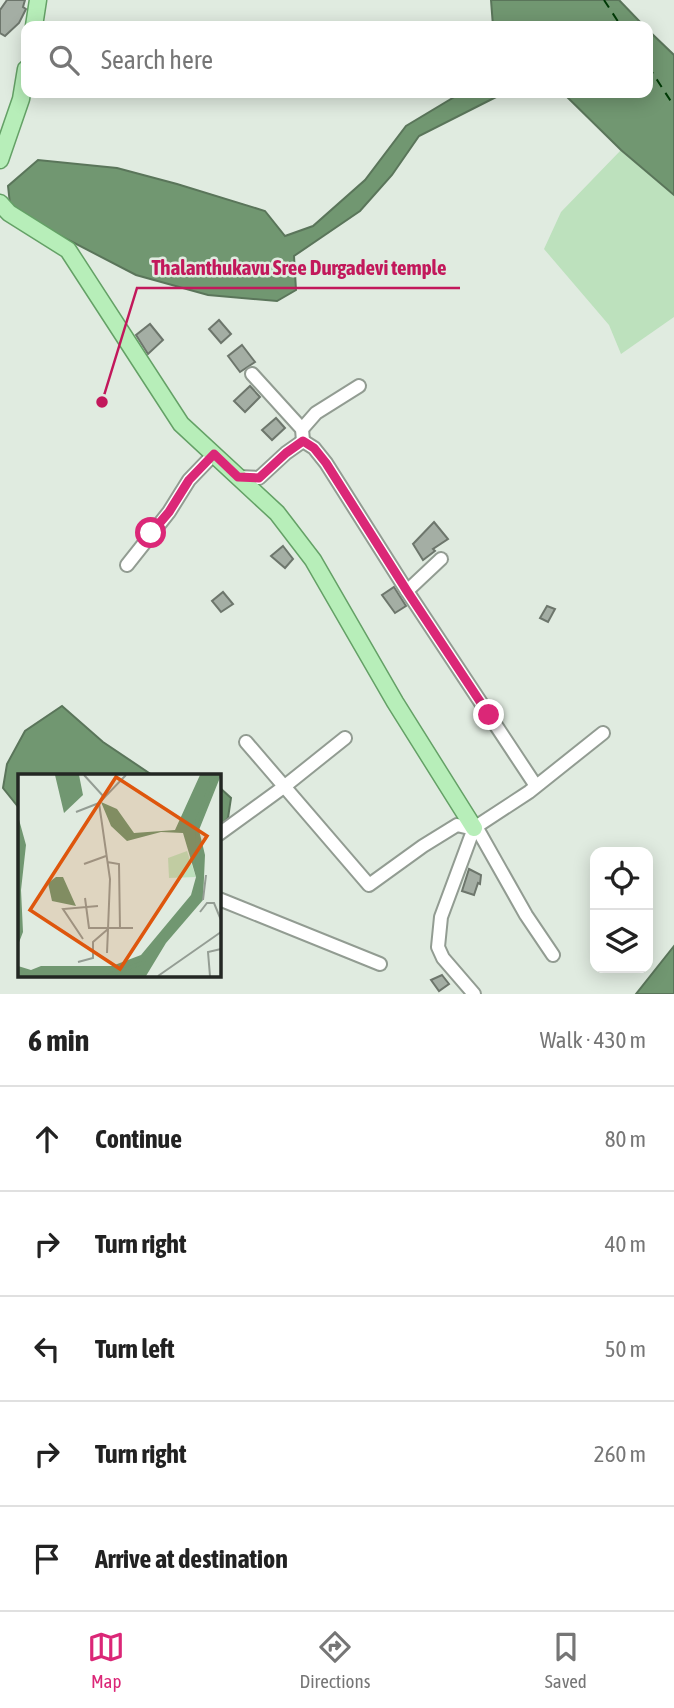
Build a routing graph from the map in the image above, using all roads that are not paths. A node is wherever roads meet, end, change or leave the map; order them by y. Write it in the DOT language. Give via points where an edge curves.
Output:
graph roads {
  1 [pos="38,0"];
  2 [pos="35,21"];
  3 [pos="21,98"];
  4 [pos="2,150"];
  5 [pos="0,203"];
  6 [pos="252,374"];
  7 [pos="359,386"];
  8 [pos="303,435"];
  9 [pos="214,454"];
  10 [pos="238,477"];
  11 [pos="441,559"];
  12 [pos="127,565"];
  13 [pos="407,591"];
  14 [pos="603,733"];
  15 [pos="345,738"];
  16 [pos="246,742"];
  17 [pos="285,786"];
  18 [pos="536,786"];
  19 [pos="474,828"];
  20 [pos="220,833"];
  21 [pos="220,899"];
  22 [pos="553,955"];
  23 [pos="380,964"];
  24 [pos="474,994"];
  1 -- 2 [label="main road"];
  3 -- 4 [label="main road"];
  5 -- 9 [label="main road" via="68,250 181,424"];
  6 -- 8 [label="street"];
  7 -- 8 [label="street" via="316,413"];
  8 -- 10 [label="street" via="259,478"];
  8 -- 13 [label="street" via="326,463"];
  9 -- 10 [label="main road"];
  9 -- 12 [label="street" via="189,480"];
  10 -- 19 [label="main road" via="277,513 313,560"];
  11 -- 13 [label="street"];
  13 -- 18 [label="street"];
  14 -- 18 [label="street"];
  15 -- 17 [label="street"];
  16 -- 17 [label="street"];
  17 -- 19 [label="street" via="369,886 457,825"];
  17 -- 20 [label="street"];
  18 -- 19 [label="street"];
  19 -- 22 [label="street"];
  19 -- 24 [label="street" via="441,918 438,947"];
  21 -- 23 [label="street"];
}
